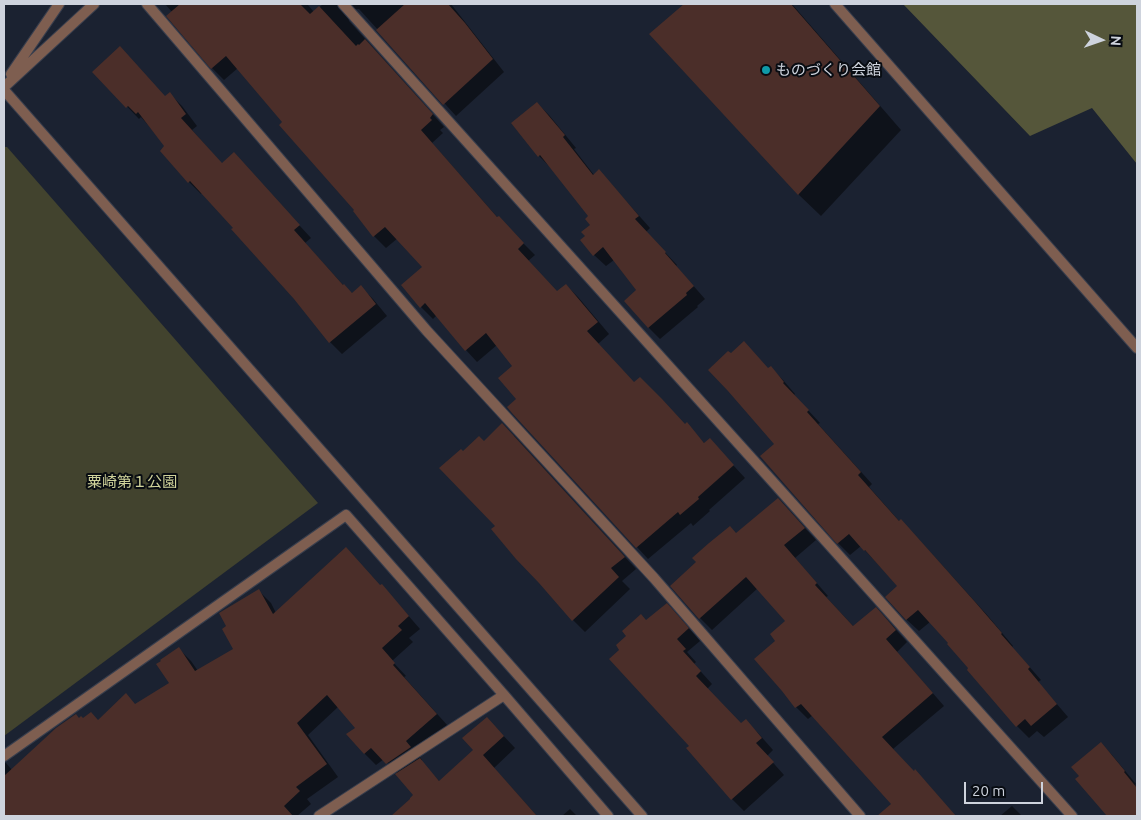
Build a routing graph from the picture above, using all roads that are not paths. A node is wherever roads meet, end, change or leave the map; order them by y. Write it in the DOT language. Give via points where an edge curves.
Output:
graph roads {
  1 [pos="59,4"];
  2 [pos="94,4"];
  3 [pos="147,4"];
  4 [pos="343,4"];
  5 [pos="835,4"];
  6 [pos="4,87"];
  7 [pos="1137,348"];
  8 [pos="504,695"];
  9 [pos="4,756"];
  10 [pos="319,816"];
  11 [pos="608,816"];
  12 [pos="642,816"];
  13 [pos="860,816"];
  14 [pos="1072,816"];
  1 -- 6 [label="street"];
  2 -- 6 [label="street"];
  3 -- 13 [label="street" via="427,331 654,578"];
  4 -- 14 [label="street"];
  5 -- 7 [label="street"];
  6 -- 12 [label="street"];
  8 -- 9 [label="street" via="346,515"];
  8 -- 10 [label="street"];
  8 -- 11 [label="street"];
}
